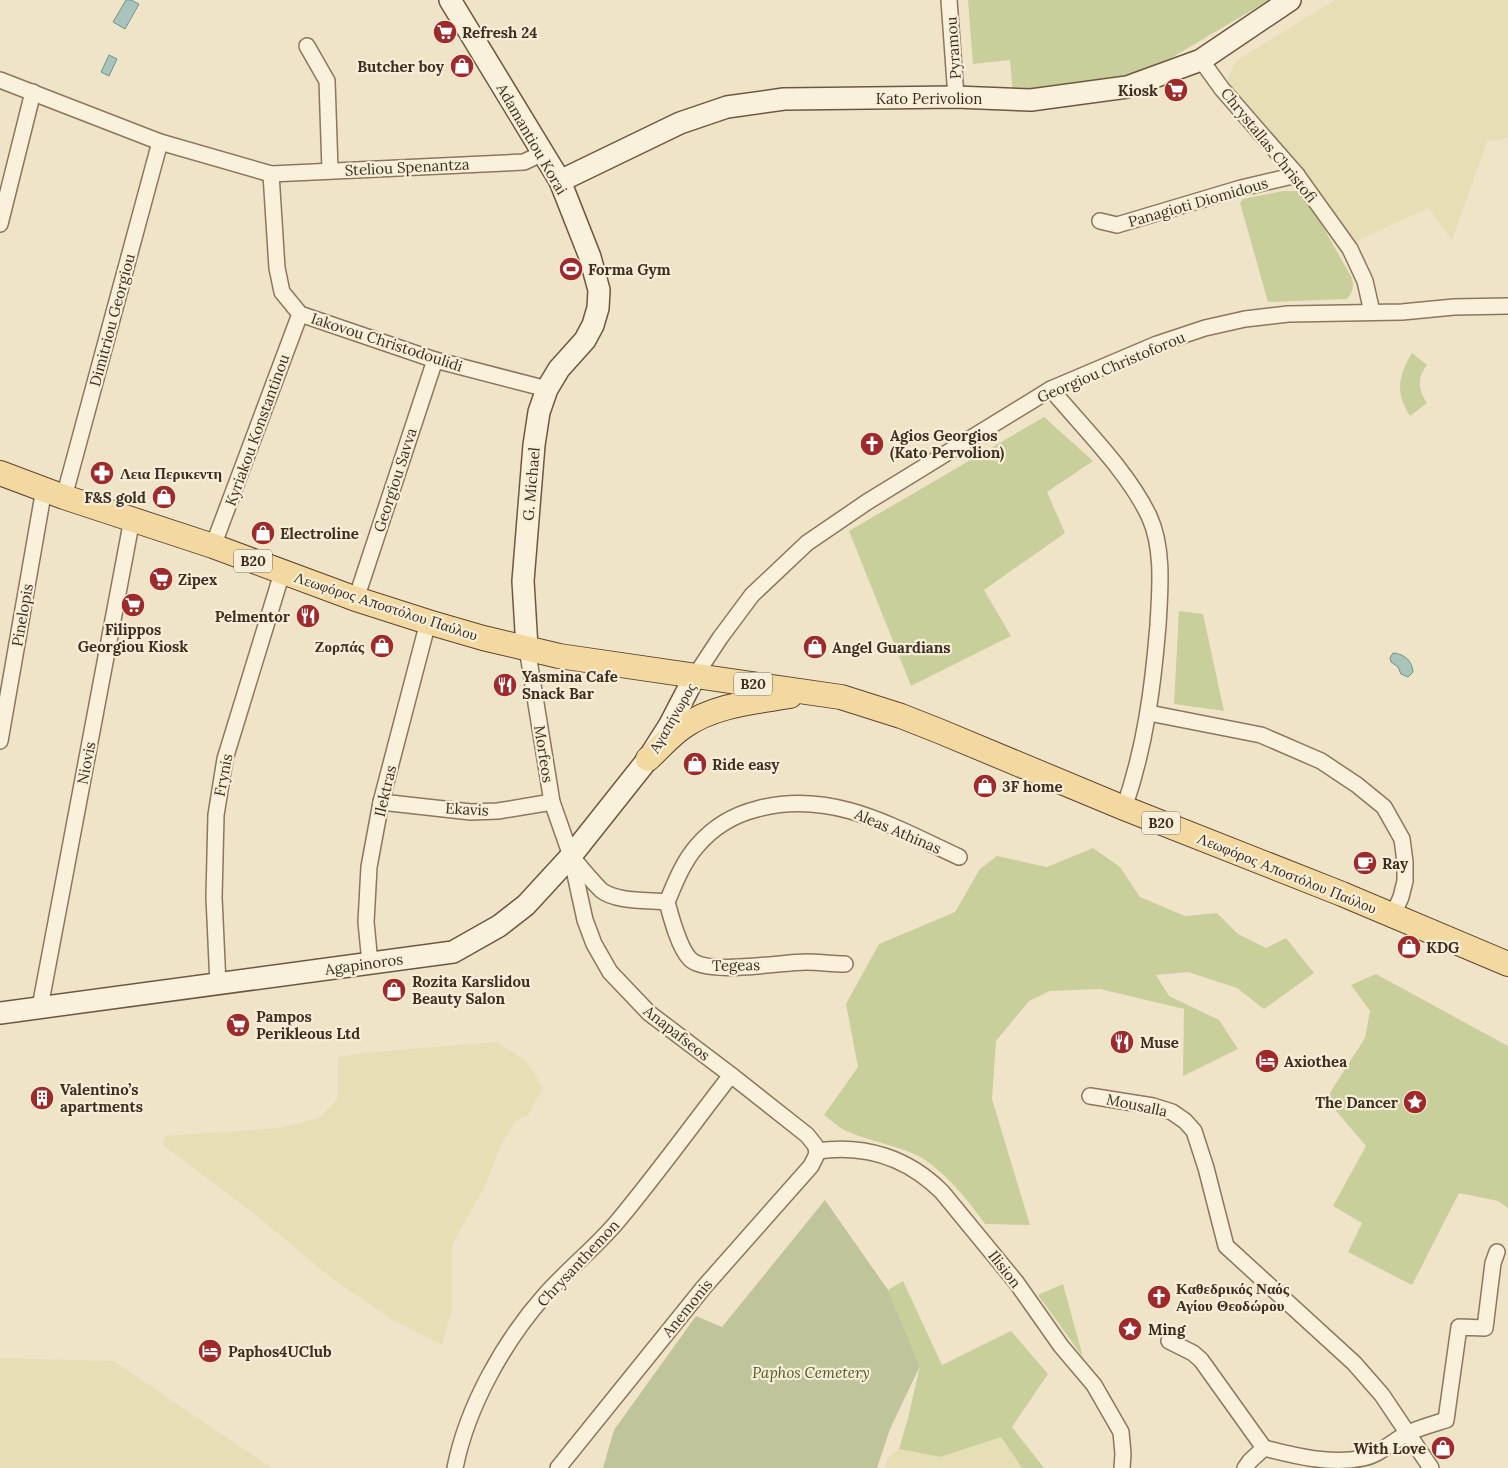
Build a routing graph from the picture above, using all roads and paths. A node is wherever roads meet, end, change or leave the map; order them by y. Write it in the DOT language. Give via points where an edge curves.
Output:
graph roads {
  1 [pos="450,0"];
  2 [pos="949,0"];
  3 [pos="1290,0"];
  4 [pos="306,46"];
  5 [pos="1201,60"];
  6 [pos="0,80"];
  7 [pos="33,92"];
  8 [pos="956,97"];
  9 [pos="160,142"];
  10 [pos="543,153"];
  11 [pos="330,170"];
  12 [pos="270,174"];
  13 [pos="1297,175"];
  14 [pos="560,181"];
  15 [pos="1100,221"];
  16 [pos="0,224"];
  17 [pos="1508,306"];
  18 [pos="1372,312"];
  19 [pos="300,314"];
  20 [pos="435,360"];
  21 [pos="546,389"];
  22 [pos="1051,389"];
  23 [pos="0,473"];
  24 [pos="54,493"];
  25 [pos="132,519"];
  26 [pos="214,546"];
  27 [pos="282,572"];
  28 [pos="356,599"];
  29 [pos="428,622"];
  30 [pos="517,646"];
  31 [pos="695,676"];
  32 [pos="812,692"];
  33 [pos="1149,713"];
  34 [pos="0,741"];
  35 [pos="648,759"];
  36 [pos="381,802"];
  37 [pos="552,802"];
  38 [pos="1124,808"];
  39 [pos="571,856"];
  40 [pos="959,857"];
  41 [pos="667,902"];
  42 [pos="1393,916"];
  43 [pos="370,963"];
  44 [pos="845,964"];
  45 [pos="1508,964"];
  46 [pos="218,984"];
  47 [pos="40,1006"];
  48 [pos="0,1013"];
  49 [pos="731,1075"];
  50 [pos="1090,1096"];
  51 [pos="817,1151"];
  52 [pos="1497,1252"];
  53 [pos="1169,1341"];
  54 [pos="1407,1434"];
  55 [pos="1264,1448"];
  56 [pos="455,1468"];
  57 [pos="558,1468"];
  58 [pos="1122,1468"];
  59 [pos="1245,1468"];
  60 [pos="1431,1468"];
  1 -- 10 [label="main road, Adamantiou Korai"];
  2 -- 8 [label="street, Pyramou"];
  3 -- 5 [label="main road, Kato Perivolion"];
  4 -- 11 [label="street" via="327,81"];
  5 -- 8 [label="main road, Kato Perivolion" via="1127,87 1031,100"];
  5 -- 13 [label="street, Chrystallas Christofi"];
  6 -- 7 [label="street"];
  7 -- 9 [label="street"];
  7 -- 16 [label="street"];
  8 -- 14 [label="main road, Kato Perivolion" via="784,99 727,107 680,124"];
  9 -- 12 [label="street"];
  9 -- 24 [label="street, Dimitriou Georgiou"];
  10 -- 11 [label="street, Steliou Spenantza" via="524,162"];
  10 -- 14 [label="main road, Adamantiou Korai"];
  11 -- 12 [label="street, Steliou Spenantza"];
  12 -- 19 [label="street, Iakovou Christodoulidi" via="277,268 282,292"];
  13 -- 15 [label="street, Panagioti Diomidous" via="1117,225"];
  13 -- 18 [label="street, Chrystallas Christofi" via="1350,249 1365,281"];
  14 -- 21 [label="main road, Adamantiou Korai" via="596,275 598,308 585,340"];
  17 -- 18 [label="street, Georgiou Christoforou"];
  18 -- 22 [label="street, Georgiou Christoforou" via="1288,314 1205,328 1157,344"];
  19 -- 20 [label="street, Iakovou Christodoulidi"];
  19 -- 26 [label="street, Kyriakou Konstantinou"];
  20 -- 21 [label="street, Iakovou Christodoulidi"];
  20 -- 28 [label="street, Georgiou Savva"];
  21 -- 30 [label="main road, G. Michael" via="534,445"];
  22 -- 31 [label="street, Georgiou Christoforou" via="867,502 807,543 752,595"];
  22 -- 33 [label="street" via="1116,465 1150,517 1158,547 1160,578"];
  23 -- 24 [label="main road, Λεωφόρος Αποστόλου Παύλου / B20"];
  24 -- 25 [label="main road, Λεωφόρος Αποστόλου Παύλου / B20"];
  24 -- 34 [label="street, Pinelopis"];
  25 -- 26 [label="main road, Λεωφόρος Αποστόλου Παύλου / B20"];
  25 -- 47 [label="street, Niovis"];
  26 -- 27 [label="main road, Λεωφόρος Αποστόλου Παύλου / B20"];
  27 -- 28 [label="main road, Λεωφόρος Αποστόλου Παύλου / B20"];
  27 -- 46 [label="street, Frynis" via="225,759 216,815 214,897"];
  28 -- 29 [label="main road, Λεωφόρος Αποστόλου Παύλου / B20"];
  29 -- 30 [label="main road, Λεωφόρος Αποστόλου Παύλου / B20"];
  29 -- 36 [label="street, Ilektras"];
  30 -- 31 [label="main road, Λεωφόρος Αποστόλου Παύλου / B20" via="559,656"];
  30 -- 37 [label="street, Morfeos"];
  31 -- 32 [label="main road, B20"];
  31 -- 35 [label="main road, Αγαπήνωρος"];
  32 -- 35 [label="main road" via="720,709 699,717"];
  32 -- 38 [label="main road, Λεωφόρος Αποστόλου Παύλου / B20" via="841,697 901,716"];
  33 -- 38 [label="street"];
  33 -- 42 [label="street" via="1261,735 1322,761 1358,785 1384,807 1402,839 1405,881"];
  35 -- 39 [label="main road, Agapinoros"];
  36 -- 37 [label="street, Ekavis" via="471,812"];
  36 -- 43 [label="street, Ilektras" via="369,867 366,922"];
  37 -- 39 [label="street, Morfeos"];
  38 -- 42 [label="main road, Λεωφόρος Αποστόλου Παύλου / B20"];
  39 -- 41 [label="street" via="602,891 610,895"];
  39 -- 43 [label="main road, Agapinoros" via="526,905 478,939 453,952"];
  39 -- 49 [label="street, Anapafseos" via="585,920 610,972 649,1013"];
  40 -- 41 [label="street, Aleas Athinas" via="874,818 845,809 803,802 769,806 742,813 720,824 696,846"];
  41 -- 44 [label="street, Tegeas" via="673,927 689,958 699,965 725,968 806,962"];
  42 -- 45 [label="main road, Λεωφόρος Αποστόλου Παύλου / B20"];
  43 -- 46 [label="main road, Agapinoros"];
  46 -- 47 [label="main road, Agapinoros"];
  47 -- 48 [label="main road, Agapinoros"];
  49 -- 51 [label="street, Anapafseos" via="807,1134"];
  49 -- 56 [label="street, Chrysanthemon" via="616,1222 544,1296 517,1331 474,1406"];
  50 -- 54 [label="street, Mousalla" via="1153,1106 1186,1121 1194,1131 1206,1168 1226,1246 1354,1364 1382,1395"];
  51 -- 57 [label="street, Anemonis" via="811,1166 704,1287"];
  51 -- 58 [label="street, Ilision" via="850,1148 891,1158 914,1169 942,1192 1094,1385 1121,1432"];
  52 -- 54 [label="street" via="1485,1328 1459,1327 1446,1420"];
  53 -- 55 [label="street" via="1201,1360"];
  54 -- 55 [label="street" via="1363,1458 1335,1460"];
  54 -- 60 [label="street, Mousalla"];
  55 -- 59 [label="street"];
}
